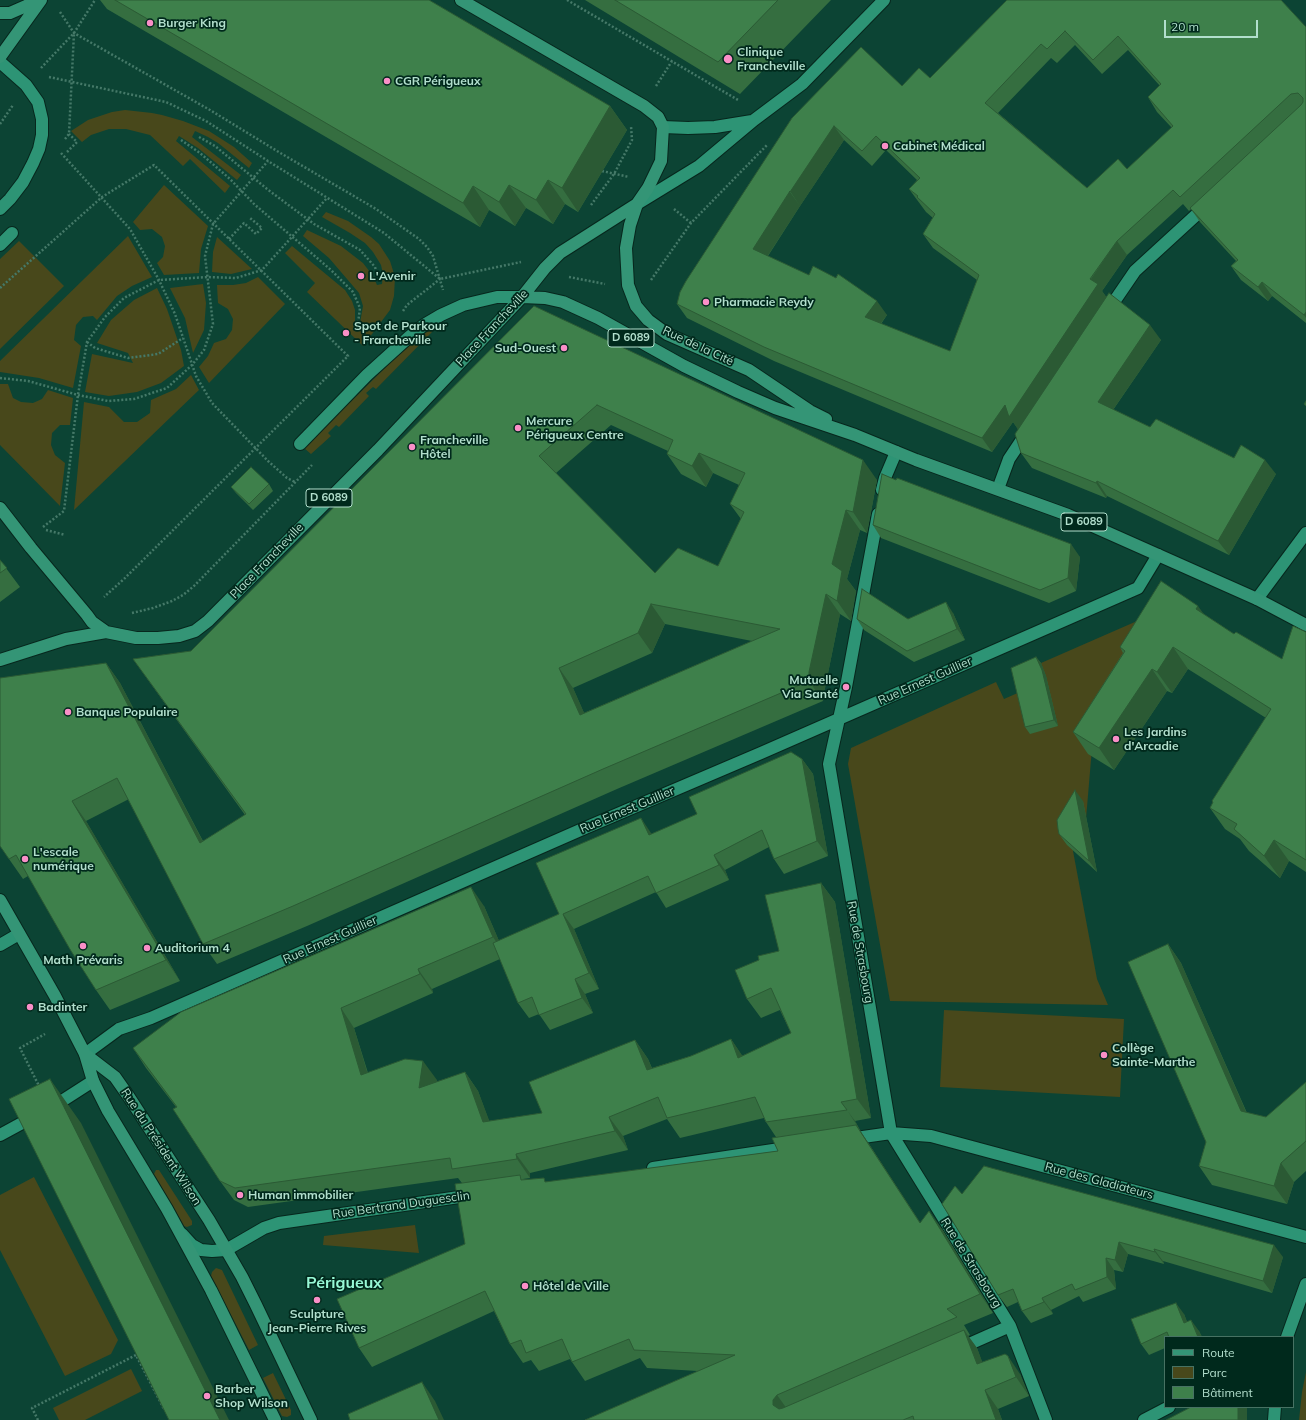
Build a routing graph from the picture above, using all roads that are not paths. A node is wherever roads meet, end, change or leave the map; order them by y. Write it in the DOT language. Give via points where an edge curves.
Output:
graph roads {
  1 [pos="37,0"];
  2 [pos="41,0"];
  3 [pos="461,0"];
  4 [pos="884,0"];
  5 [pos="0,13"];
  6 [pos="0,57"];
  7 [pos="0,62"];
  8 [pos="754,120"];
  9 [pos="663,127"];
  10 [pos="1215,198"];
  11 [pos="637,204"];
  12 [pos="0,209"];
  13 [pos="12,233"];
  14 [pos="0,245"];
  15 [pos="522,297"];
  16 [pos="1100,323"];
  17 [pos="1035,420"];
  18 [pos="855,435"];
  19 [pos="300,444"];
  20 [pos="896,452"];
  21 [pos="998,489"];
  22 [pos="0,508"];
  23 [pos="1306,533"];
  24 [pos="1158,555"];
  25 [pos="1257,599"];
  26 [pos="1306,625"];
  27 [pos="106,632"];
  28 [pos="0,660"];
  29 [pos="839,719"];
  30 [pos="0,900"];
  31 [pos="19,934"];
  32 [pos="0,945"];
  33 [pos="85,1054"];
  34 [pos="93,1082"];
  35 [pos="891,1133"];
  36 [pos="0,1135"];
  37 [pos="834,1141"];
  38 [pos="803,1146"];
  39 [pos="639,1170"];
  40 [pos="482,1193"];
  41 [pos="179,1230"];
  42 [pos="1306,1237"];
  43 [pos="226,1250"];
  44 [pos="1306,1284"];
  45 [pos="1010,1326"];
  46 [pos="1287,1336"];
  47 [pos="947,1354"];
  48 [pos="1167,1408"];
  49 [pos="1276,1408"];
  50 [pos="275,1420"];
  51 [pos="311,1420"];
  52 [pos="1046,1420"];
  53 [pos="1144,1420"];
  54 [pos="1274,1420"];
  1 -- 5 [label="main road" via="10,13"];
  2 -- 6 [label="main road"];
  3 -- 9 [label="main road" via="644,106 658,117"];
  4 -- 8 [label="street" via="802,84"];
  7 -- 12 [label="street" via="26,85 38,102 42,119 42,135 34,163 23,182"];
  8 -- 9 [label="street" via="716,127"];
  8 -- 11 [label="street" via="699,166"];
  9 -- 11 [label="main road, Place Francheville / D 6089" via="660,161 648,188"];
  10 -- 16 [label="street" via="1135,271"];
  11 -- 15 [label="main road, Place Francheville / D 6089" via="560,253"];
  11 -- 18 [label="main road, Rue de la Cité" via="626,248 628,284 636,306 648,320 667,334 749,370 810,411"];
  13 -- 14 [label="street"];
  15 -- 18 [label="main road, D 6089" via="563,302 738,392 775,408"];
  15 -- 19 [label="street" via="497,297 463,305 424,326 367,375"];
  15 -- 27 [label="main road, Place Francheville / D 6089" via="378,450 208,621 195,631 179,636 136,638"];
  17 -- 21 [label="street" via="1009,459"];
  18 -- 20 [label="main road, D 6089"];
  20 -- 21 [label="main road, D 6089"];
  20 -- 29 [label="street, Rue de Strasbourg" via="885,478"];
  21 -- 24 [label="main road, D 6089" via="1068,515"];
  22 -- 27 [label="main road, Place Francheville / D 6089" via="92,622"];
  23 -- 25 [label="street"];
  24 -- 25 [label="main road, D 6089"];
  24 -- 29 [label="street, Rue Ernest Guillier" via="1138,588"];
  25 -- 26 [label="main road, D 6089"];
  27 -- 28 [label="main road, Place Francheville" via="66,639"];
  29 -- 33 [label="street, Rue Ernest Guillier" via="151,1018 119,1029"];
  29 -- 35 [label="street, Rue de Strasbourg" via="829,764"];
  30 -- 31 [label="main road, Rue du Président Wilson"];
  31 -- 32 [label="street"];
  31 -- 33 [label="main road, Rue du Président Wilson"];
  33 -- 34 [label="main road, Rue du Président Wilson"];
  33 -- 43 [label="main road, Rue du Président Wilson" via="115,1077 183,1178"];
  34 -- 36 [label="street"];
  34 -- 41 [label="main road, Rue du Président Wilson"];
  35 -- 37 [label="street"];
  35 -- 42 [label="street, Rue des Gladiateurs" via="931,1136"];
  35 -- 45 [label="street, Rue de Strasbourg"];
  38 -- 39 [label="street"];
  40 -- 43 [label="street, Rue Bertrand Duguesclin" via="279,1223 264,1228"];
  41 -- 43 [label="street, Rue du Président Wilson" via="192,1245 201,1250"];
  41 -- 50 [label="main road, Rue du Président Wilson"];
  43 -- 51 [label="main road, Rue du Président Wilson" via="256,1305"];
  44 -- 46 [label="street"];
  45 -- 47 [label="street"];
  45 -- 52 [label="street, Rue de Strasbourg"];
  48 -- 53 [label="street"];
  49 -- 54 [label="street"];
}
